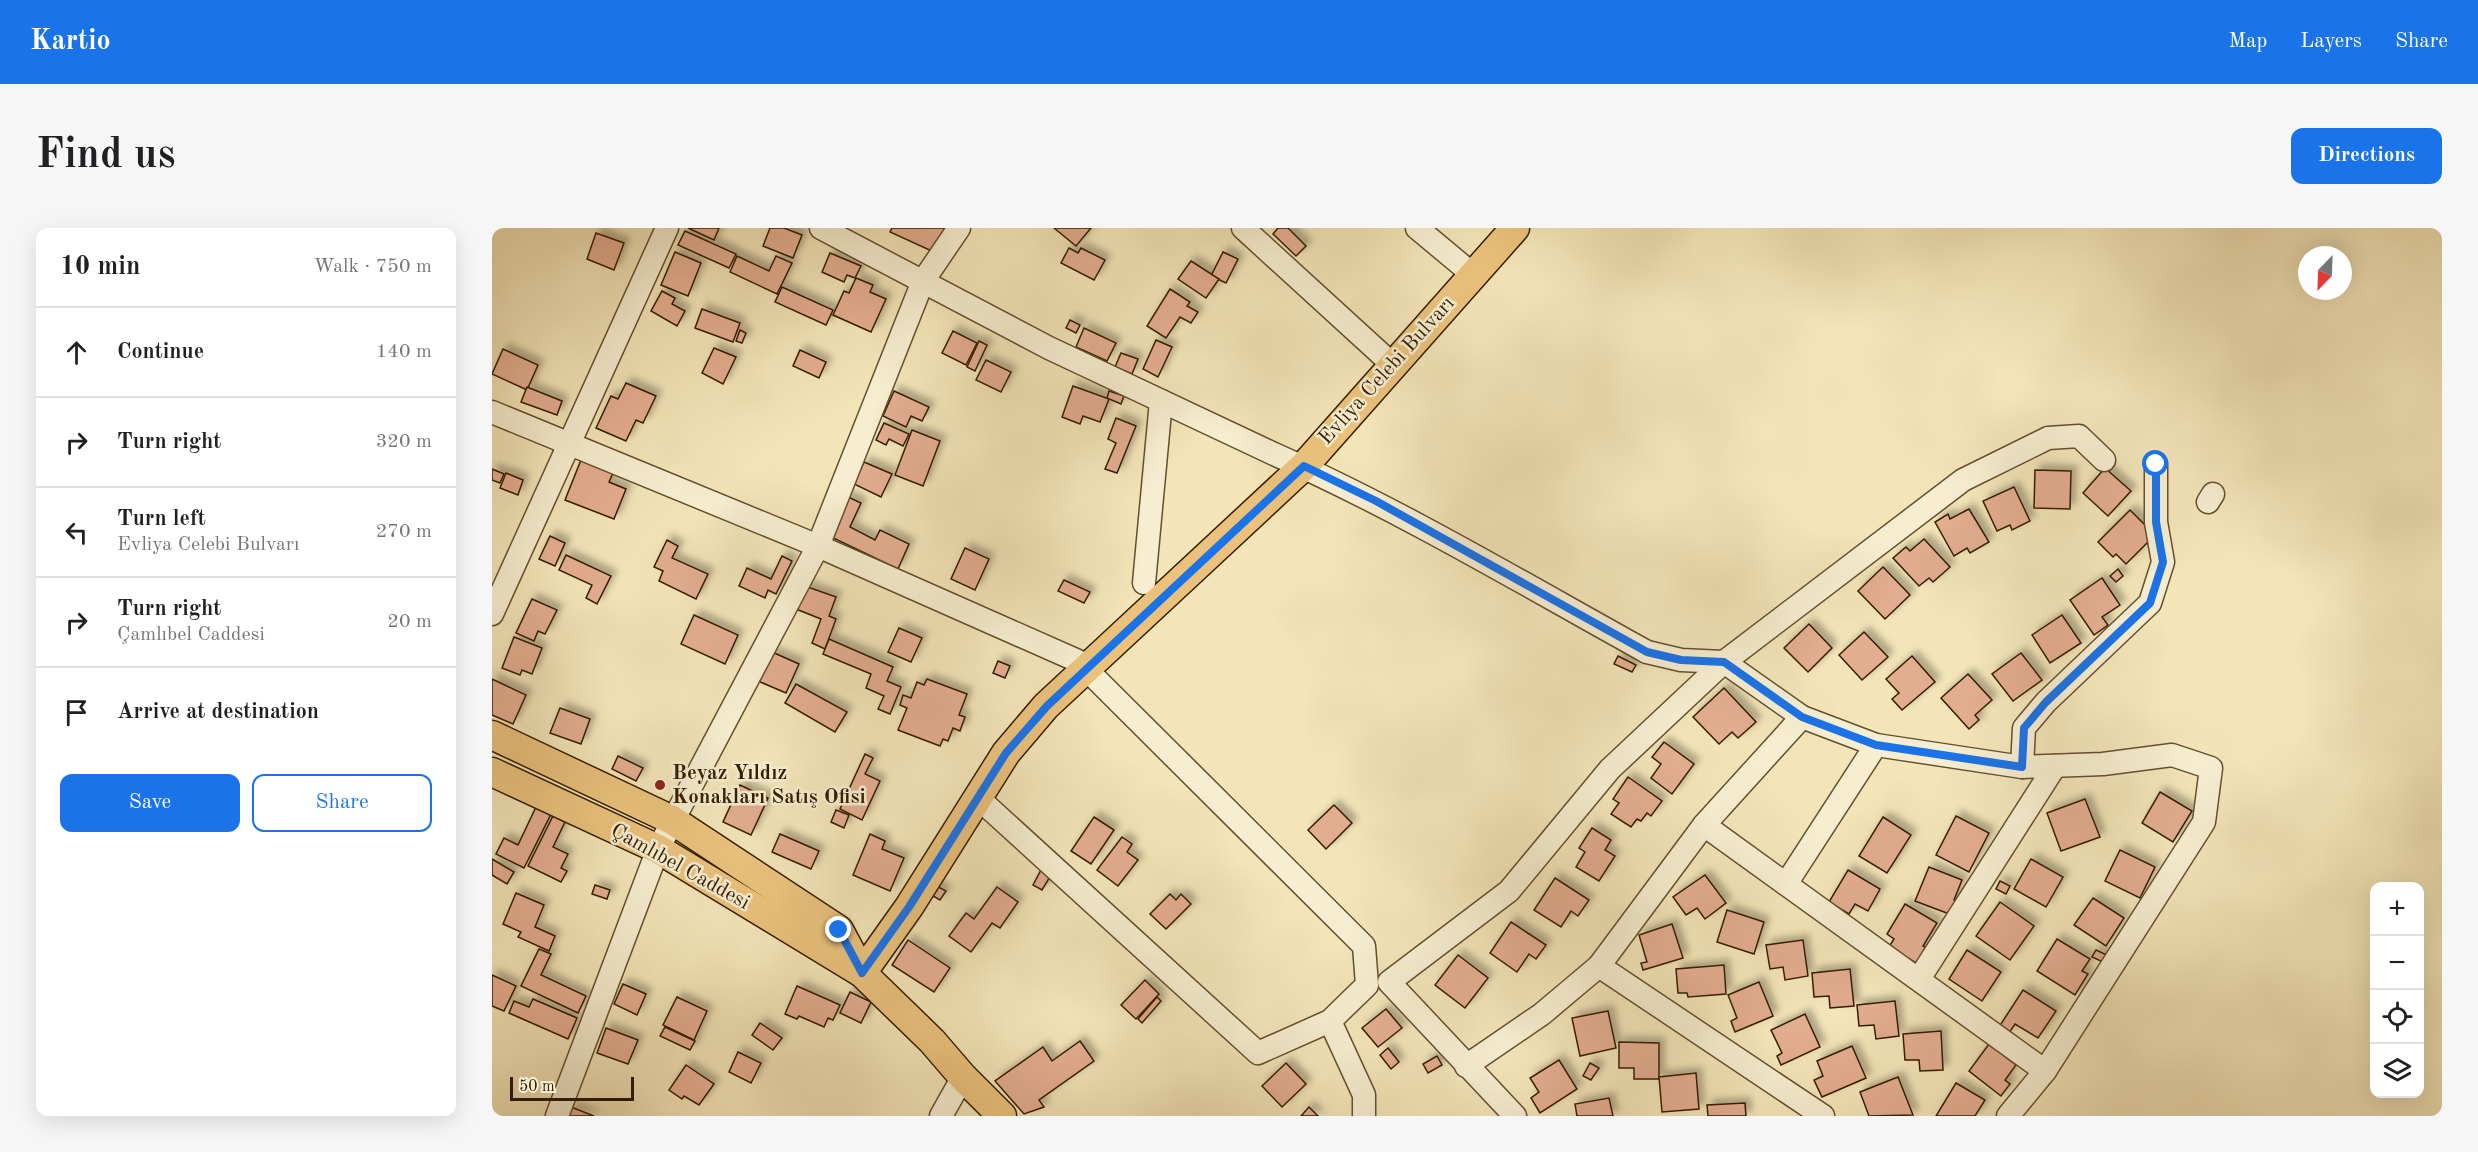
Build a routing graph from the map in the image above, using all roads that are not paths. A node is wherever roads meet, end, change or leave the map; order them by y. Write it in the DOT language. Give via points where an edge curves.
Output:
graph roads {
  1 [pos="667,228"];
  2 [pos="821,228"];
  3 [pos="959,228"];
  4 [pos="1243,228"];
  5 [pos="1417,228"];
  6 [pos="1515,228"];
  7 [pos="1465,268"];
  8 [pos="922,281"];
  9 [pos="1393,365"];
  10 [pos="1161,401"];
  11 [pos="492,412"];
  12 [pos="568,443"];
  13 [pos="2104,460"];
  14 [pos="2156,464"];
  15 [pos="1304,466"];
  16 [pos="818,546"];
  17 [pos="1144,583"];
  18 [pos="492,614"];
  19 [pos="1724,662"];
  20 [pos="1086,669"];
  21 [pos="1802,717"];
  22 [pos="492,735"];
  23 [pos="1876,745"];
  24 [pos="2055,766"];
  25 [pos="2022,767"];
  26 [pos="492,772"];
  27 [pos="977,797"];
  28 [pos="672,820"];
  29 [pos="1704,825"];
  30 [pos="658,849"];
  31 [pos="1786,884"];
  32 [pos="1599,966"];
  33 [pos="862,973"];
  34 [pos="1918,979"];
  35 [pos="1330,1021"];
  36 [pos="1466,1066"];
  37 [pos="2045,1071"];
  38 [pos="963,1077"];
  39 [pos="556,1116"];
  40 [pos="941,1116"];
  41 [pos="1002,1116"];
  42 [pos="1364,1116"];
  43 [pos="1515,1116"];
  44 [pos="1823,1116"];
  45 [pos="2008,1116"];
  1 -- 12 [label="street"];
  2 -- 8 [label="street"];
  3 -- 8 [label="street"];
  4 -- 9 [label="street"];
  5 -- 7 [label="street"];
  6 -- 9 [label="main road, Evliya Celebi Bulvarı"];
  8 -- 10 [label="street"];
  8 -- 16 [label="street"];
  9 -- 15 [label="main road, Evliya Celebi Bulvarı"];
  10 -- 15 [label="street"];
  10 -- 17 [label="street"];
  11 -- 12 [label="street"];
  12 -- 16 [label="street"];
  12 -- 18 [label="street"];
  13 -- 19 [label="street" via="2079,436 2048,438 1963,480"];
  14 -- 25 [label="street" via="2156,522 2163,562 2150,603 2024,728"];
  15 -- 19 [label="street" via="1376,501 1647,652 1681,660"];
  15 -- 20 [label="main road, Evliya Celebi Bulvarı"];
  16 -- 20 [label="street" via="1078,661"];
  16 -- 28 [label="street"];
  19 -- 21 [label="street"];
  19 -- 36 [label="street" via="1611,769 1509,891 1389,982"];
  20 -- 27 [label="main road, Evliya Celebi Bulvarı" via="1006,753"];
  20 -- 35 [label="street" via="1364,946 1367,985"];
  21 -- 23 [label="street"];
  21 -- 29 [label="street"];
  22 -- 28 [label="main road, Çamlıbel Caddesi"];
  23 -- 25 [label="street"];
  23 -- 31 [label="street"];
  24 -- 25 [label="street"];
  24 -- 34 [label="street"];
  24 -- 37 [label="street" via="2172,755 2211,768 2204,822"];
  26 -- 30 [label="main road, Çamlıbel Caddesi"];
  27 -- 33 [label="main road, Evliya Celebi Bulvarı" via="909,907"];
  27 -- 35 [label="street" via="1258,1053"];
  28 -- 30 [label="street"];
  28 -- 33 [label="main road, Çamlıbel Caddesi" via="839,930"];
  29 -- 31 [label="street"];
  29 -- 32 [label="street"];
  30 -- 33 [label="main road, Çamlıbel Caddesi"];
  30 -- 39 [label="street"];
  31 -- 34 [label="street"];
  32 -- 36 [label="street" via="1542,1014"];
  32 -- 44 [label="street"];
  33 -- 38 [label="main road, Çamlıbel Caddesi"];
  34 -- 37 [label="street"];
  35 -- 42 [label="street" via="1364,1095"];
  36 -- 43 [label="street"];
  37 -- 45 [label="street"];
  38 -- 40 [label="street"];
  38 -- 41 [label="main road, Çamlıbel Caddesi"];
}
